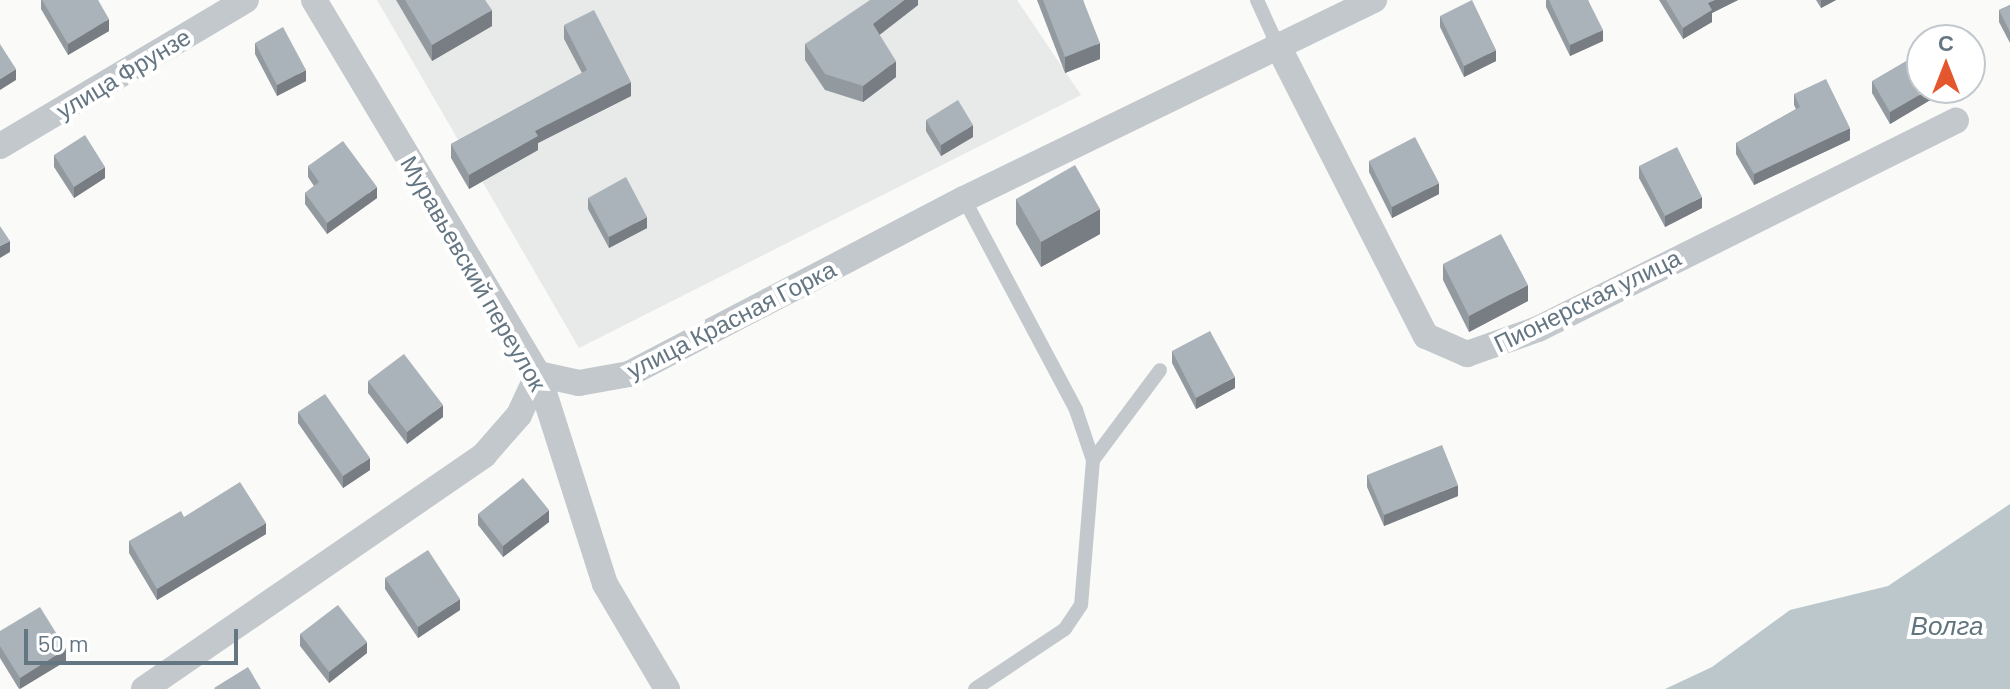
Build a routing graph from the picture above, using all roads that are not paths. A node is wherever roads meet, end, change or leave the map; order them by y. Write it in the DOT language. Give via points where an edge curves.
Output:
graph roads {
  1 [pos="246,0"];
  2 [pos="314,0"];
  3 [pos="1257,0"];
  4 [pos="1374,0"];
  5 [pos="1277,44"];
  6 [pos="1956,121"];
  7 [pos="0,146"];
  8 [pos="964,199"];
  9 [pos="1160,370"];
  10 [pos="538,374"];
  11 [pos="1093,460"];
  12 [pos="144,689"];
  13 [pos="667,689"];
  14 [pos="975,689"];
  1 -- 7 [label="street, улица Фрунзе"];
  2 -- 10 [label="street, Муравьевский переулок"];
  3 -- 5 [label="lane"];
  4 -- 5 [label="street, улица Красная Горка"];
  5 -- 6 [label="street, Пионерская улица" via="1426,336 1467,354 1538,329"];
  5 -- 8 [label="street, улица Красная Горка"];
  8 -- 10 [label="street, улица Красная Горка" via="629,374 579,383"];
  8 -- 11 [label="lane" via="1076,410"];
  9 -- 11 [label="lane"];
  10 -- 12 [label="street" via="519,415 484,455"];
  10 -- 13 [label="street, Муравьевский переулок" via="605,584"];
  11 -- 14 [label="lane" via="1081,605 1065,629"];
}
